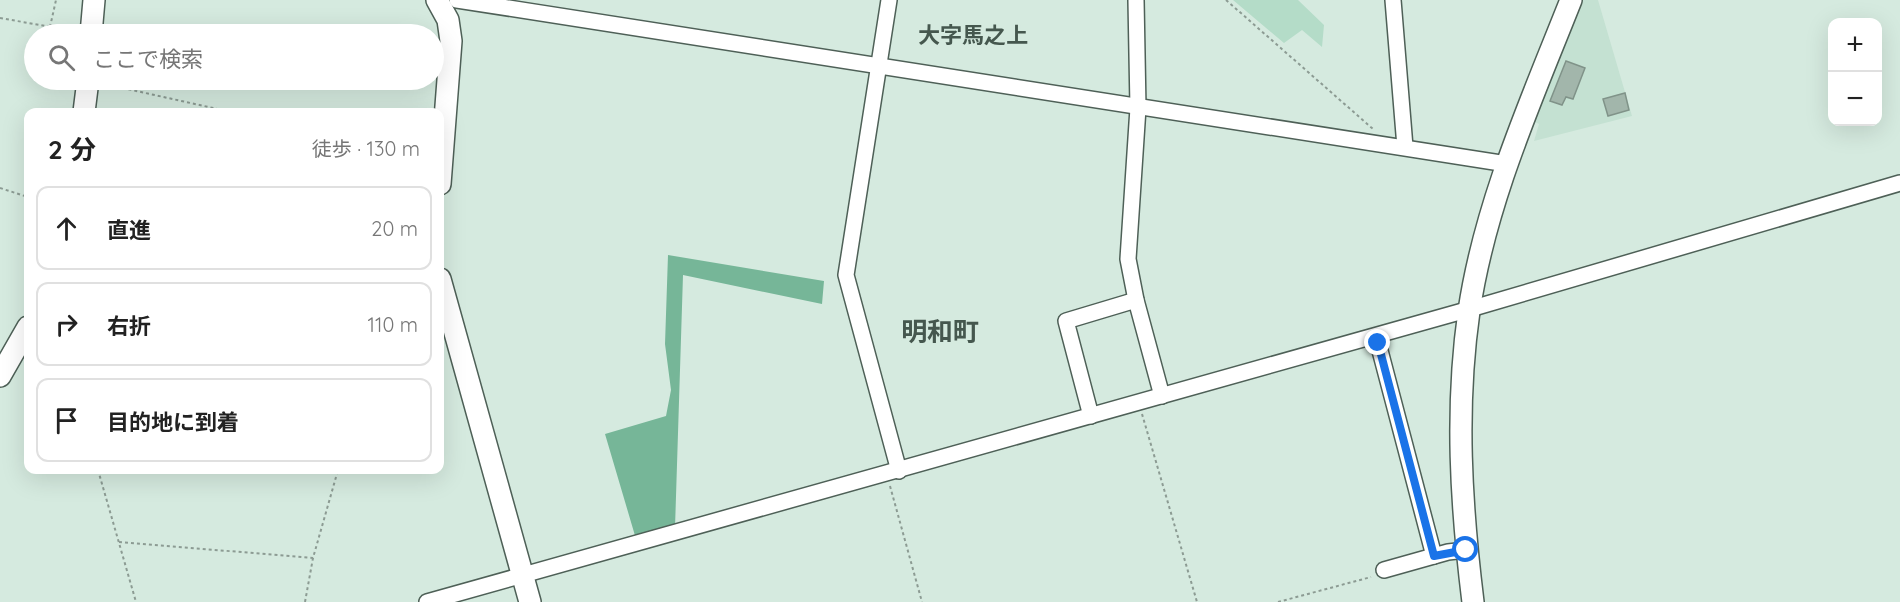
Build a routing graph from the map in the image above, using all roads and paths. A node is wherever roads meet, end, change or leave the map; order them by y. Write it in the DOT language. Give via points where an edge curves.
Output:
graph roads {
  1 [pos="56,0"];
  2 [pos="94,0"];
  3 [pos="889,0"];
  4 [pos="1136,0"];
  5 [pos="1226,0"];
  6 [pos="1393,0"];
  7 [pos="1571,0"];
  8 [pos="448,2"];
  9 [pos="0,18"];
  10 [pos="33,24"];
  11 [pos="51,24"];
  12 [pos="92,24"];
  13 [pos="879,67"];
  14 [pos="87,90"];
  15 [pos="133,90"];
  16 [pos="84,108"];
  17 [pos="213,108"];
  18 [pos="1138,108"];
  19 [pos="444,132"];
  20 [pos="1398,146"];
  21 [pos="1507,164"];
  22 [pos="1900,183"];
  23 [pos="0,188"];
  24 [pos="24,196"];
  25 [pos="444,293"];
  26 [pos="1136,300"];
  27 [pos="1470,309"];
  28 [pos="24,334"];
  29 [pos="1378,343"];
  30 [pos="0,376"];
  31 [pos="1162,396"];
  32 [pos="1139,403"];
  33 [pos="1091,416"];
  34 [pos="893,472"];
  35 [pos="99,474"];
  36 [pos="337,474"];
  37 [pos="119,543"];
  38 [pos="1466,550"];
  39 [pos="1434,556"];
  40 [pos="313,558"];
  41 [pos="1384,570"];
  42 [pos="522,575"];
  43 [pos="136,602"];
  44 [pos="305,602"];
  45 [pos="427,602"];
  46 [pos="530,602"];
  47 [pos="922,602"];
  48 [pos="1197,602"];
  49 [pos="1278,602"];
  50 [pos="1473,602"];
  1 -- 11 [label="path"];
  2 -- 12 [label="street"];
  3 -- 13 [label="street"];
  4 -- 18 [label="street"];
  5 -- 20 [label="path"];
  6 -- 20 [label="street"];
  7 -- 21 [label="street"];
  8 -- 13 [label="street"];
  8 -- 19 [label="street" via="451,41"];
  9 -- 10 [label="path"];
  13 -- 18 [label="street"];
  13 -- 34 [label="street" via="846,275"];
  14 -- 16 [label="street"];
  15 -- 17 [label="path"];
  18 -- 20 [label="street"];
  18 -- 26 [label="street" via="1128,259"];
  20 -- 21 [label="street"];
  21 -- 27 [label="street" via="1485,238"];
  22 -- 27 [label="street"];
  23 -- 24 [label="path"];
  25 -- 42 [label="street"];
  26 -- 31 [label="street"];
  26 -- 33 [label="street" via="1066,321"];
  27 -- 31 [label="street"];
  27 -- 38 [label="street" via="1460,411"];
  28 -- 30 [label="street"];
  29 -- 39 [label="street"];
  31 -- 32 [label="street"];
  32 -- 33 [label="street"];
  32 -- 48 [label="path"];
  33 -- 34 [label="street"];
  34 -- 42 [label="street"];
  34 -- 47 [label="path"];
  35 -- 37 [label="path"];
  36 -- 40 [label="path"];
  37 -- 40 [label="path"];
  37 -- 43 [label="path"];
  38 -- 39 [label="street"];
  38 -- 50 [label="street"];
  39 -- 41 [label="street"];
  40 -- 44 [label="path"];
  41 -- 49 [label="path" via="1382,574"];
  42 -- 45 [label="street"];
  42 -- 46 [label="street"];
}
